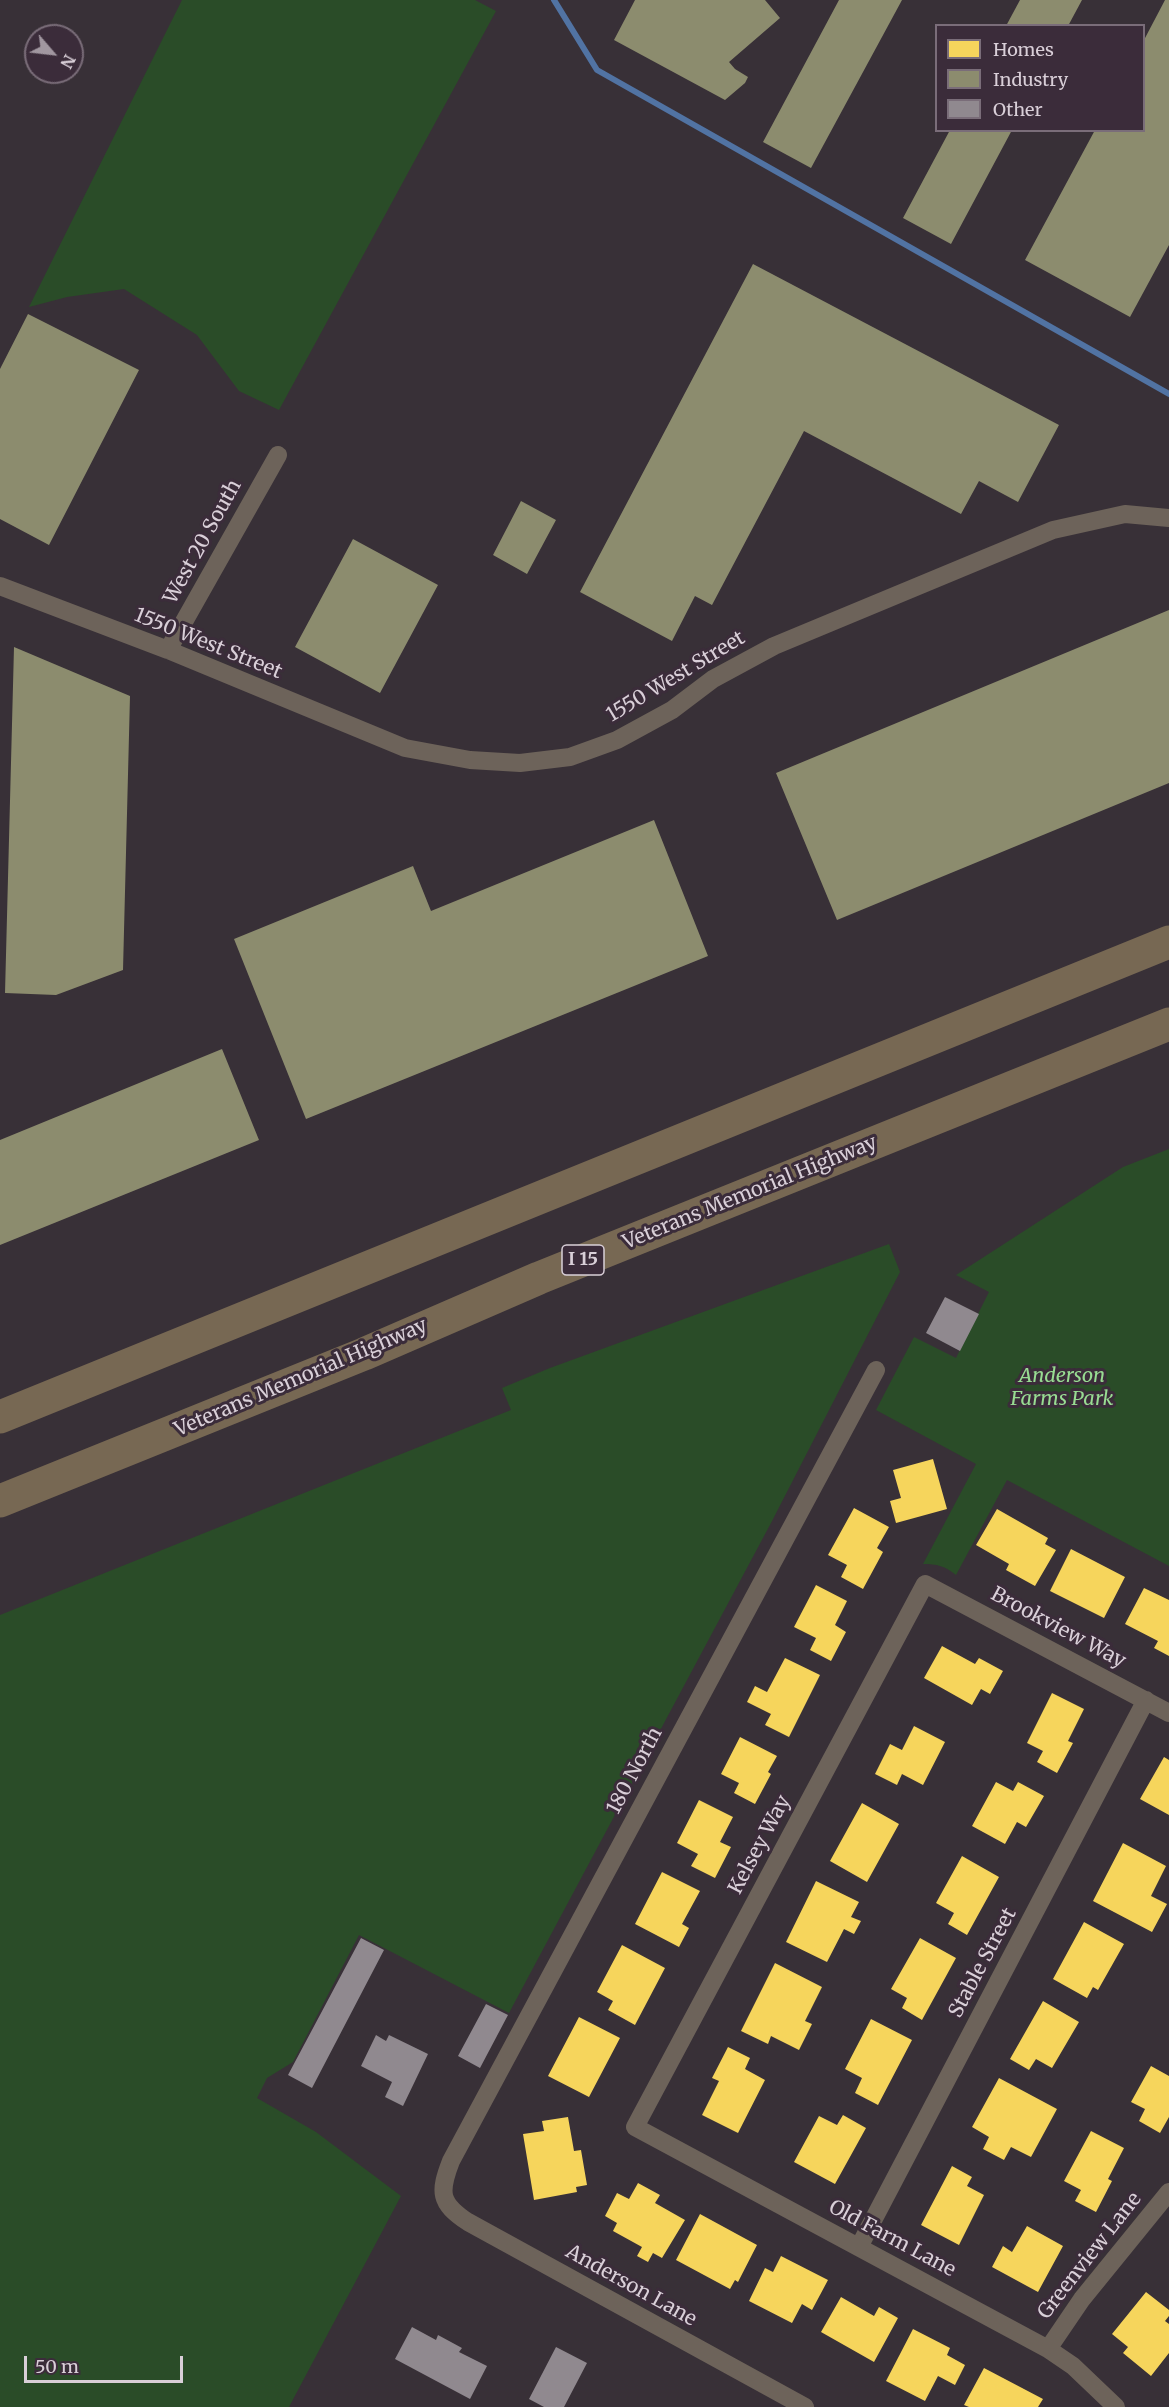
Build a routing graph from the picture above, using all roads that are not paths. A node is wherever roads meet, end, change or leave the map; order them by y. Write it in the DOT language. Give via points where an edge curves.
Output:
graph roads {
  1 [pos="278,455"];
  2 [pos="1169,518"];
  3 [pos="0,586"];
  4 [pos="168,650"];
  5 [pos="1169,942"];
  6 [pos="1169,1024"];
  7 [pos="876,1370"];
  8 [pos="0,1417"];
  9 [pos="0,1501"];
  10 [pos="925,1584"];
  11 [pos="1146,1700"];
  12 [pos="1169,1713"];
  13 [pos="635,2127"];
  14 [pos="1169,2192"];
  15 [pos="442,2196"];
  16 [pos="859,2247"];
  17 [pos="1048,2349"];
  18 [pos="805,2407"];
  19 [pos="1116,2407"];
  1 -- 4 [label="street, West 20 South"];
  2 -- 4 [label="street, 1550 West Street" via="1125,514 1053,530 774,646 713,679 672,710 617,740 570,757 520,763 470,760 405,748"];
  3 -- 4 [label="street, 1550 West Street"];
  5 -- 8 [label="highway"];
  6 -- 9 [label="highway, Veterans Memorial Highway / I 15" via="508,1290 364,1354"];
  7 -- 15 [label="street, 180 North" via="451,2161"];
  10 -- 11 [label="street, Brookview Way"];
  10 -- 13 [label="street, Kelsey Way"];
  11 -- 12 [label="street, Brookview Way"];
  11 -- 16 [label="street, Stable Street"];
  13 -- 16 [label="street, Old Farm Lane"];
  14 -- 17 [label="street, Greenview Lane" via="1082,2299"];
  15 -- 18 [label="street, Anderson Lane" via="452,2212 468,2222"];
  16 -- 17 [label="street, Old Farm Lane"];
  17 -- 19 [label="street, Old Farm Lane" via="1073,2366"];
}
